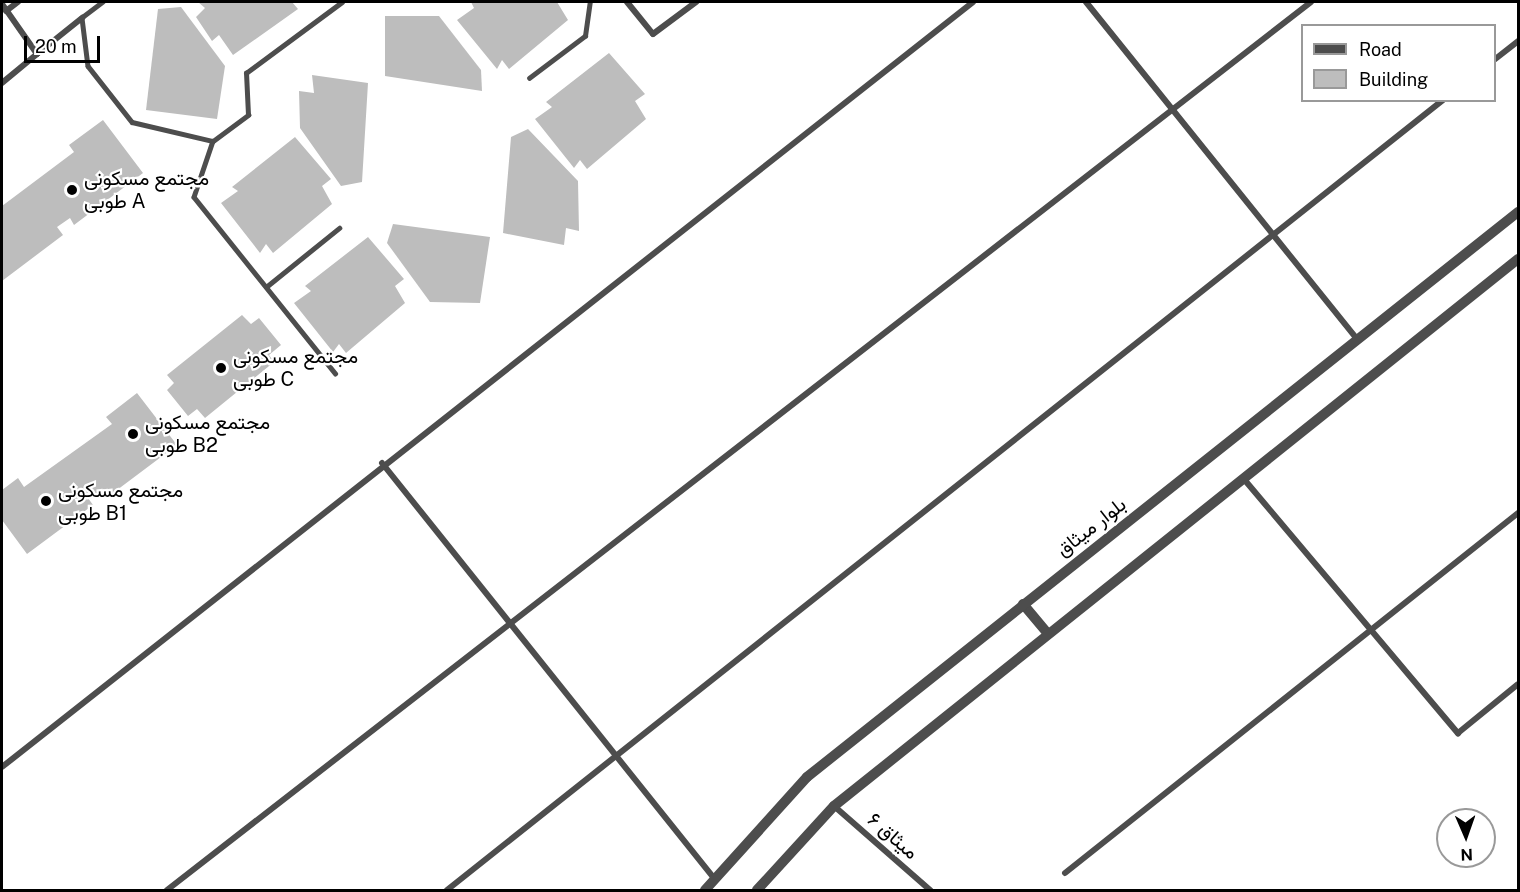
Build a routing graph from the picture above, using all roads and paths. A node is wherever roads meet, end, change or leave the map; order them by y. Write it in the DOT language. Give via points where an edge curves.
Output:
graph roads {
  1 [pos="18,2"];
  2 [pos="103,2"];
  3 [pos="342,2"];
  4 [pos="590,2"];
  5 [pos="627,2"];
  6 [pos="696,2"];
  7 [pos="973,2"];
  8 [pos="1086,2"];
  9 [pos="1311,2"];
  10 [pos="2,4"];
  11 [pos="6,10"];
  12 [pos="81,18"];
  13 [pos="1518,41"];
  14 [pos="37,54"];
  15 [pos="1496,58"];
  16 [pos="529,78"];
  17 [pos="2,83"];
  18 [pos="1440,102"];
  19 [pos="1173,109"];
  20 [pos="213,141"];
  21 [pos="1518,212"];
  22 [pos="339,228"];
  23 [pos="1274,235"];
  24 [pos="1518,259"];
  25 [pos="266,287"];
  26 [pos="1357,339"];
  27 [pos="335,374"];
  28 [pos="382,463"];
  29 [pos="1243,478"];
  30 [pos="1518,513"];
  31 [pos="1023,604"];
  32 [pos="511,623"];
  33 [pos="1370,629"];
  34 [pos="1047,633"];
  35 [pos="1518,684"];
  36 [pos="616,756"];
  37 [pos="2,766"];
  38 [pos="834,806"];
  39 [pos="1065,873"];
  40 [pos="713,877"];
  41 [pos="167,891"];
  42 [pos="447,891"];
  43 [pos="705,891"];
  44 [pos="757,891"];
  45 [pos="930,891"];
  1 -- 11 [label="street"];
  2 -- 12 [label="lane"];
  3 -- 20 [label="lane" via="246,73 248,115"];
  4 -- 16 [label="lane" via="585,36"];
  5 -- 6 [label="street" via="652,34"];
  7 -- 28 [label="street"];
  8 -- 19 [label="street"];
  9 -- 19 [label="street"];
  10 -- 11 [label="street"];
  11 -- 14 [label="street"];
  12 -- 14 [label="street"];
  12 -- 20 [label="lane" via="88,66 132,122"];
  13 -- 15 [label="street"];
  14 -- 17 [label="street"];
  18 -- 23 [label="street"];
  19 -- 23 [label="street"];
  19 -- 32 [label="street"];
  20 -- 25 [label="lane" via="194,197"];
  21 -- 26 [label="street, بلوار میثاق"];
  22 -- 25 [label="lane"];
  23 -- 26 [label="street"];
  23 -- 36 [label="street"];
  24 -- 29 [label="street"];
  25 -- 27 [label="lane"];
  26 -- 31 [label="street, بلوار میثاق"];
  28 -- 32 [label="street"];
  28 -- 37 [label="street"];
  29 -- 33 [label="street"];
  29 -- 34 [label="street"];
  30 -- 33 [label="street"];
  31 -- 34 [label="street"];
  31 -- 40 [label="street, بلوار میثاق" via="807,777"];
  32 -- 36 [label="street"];
  32 -- 41 [label="street"];
  33 -- 35 [label="street" via="1458,733"];
  33 -- 39 [label="street"];
  34 -- 38 [label="street"];
  36 -- 40 [label="street"];
  36 -- 42 [label="street"];
  38 -- 44 [label="street"];
  38 -- 45 [label="street, میثاق ۶"];
  40 -- 43 [label="street, بلوار میثاق"];
}
